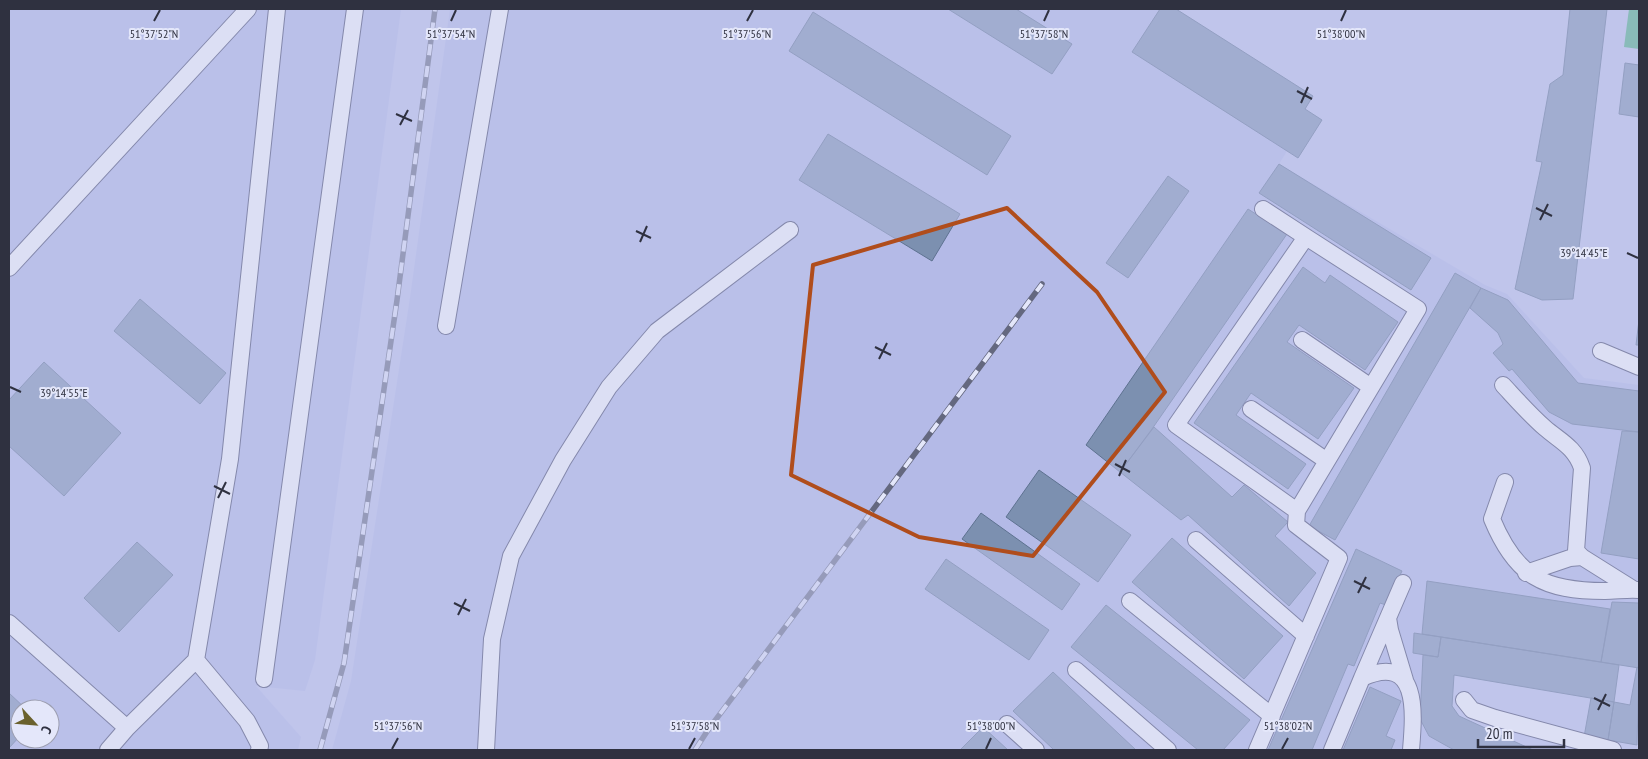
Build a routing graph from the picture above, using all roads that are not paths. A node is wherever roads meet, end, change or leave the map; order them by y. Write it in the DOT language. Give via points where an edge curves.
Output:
graph roads {
  1 [pos="248,9"];
  2 [pos="277,9"];
  3 [pos="355,9"];
  4 [pos="500,9"];
  5 [pos="1263,209"];
  6 [pos="790,230"];
  7 [pos="1306,237"];
  8 [pos="9,268"];
  9 [pos="446,326"];
  10 [pos="1302,340"];
  11 [pos="1601,351"];
  12 [pos="1639,367"];
  13 [pos="1503,385"];
  14 [pos="1371,387"];
  15 [pos="1251,409"];
  16 [pos="1327,461"];
  17 [pos="1505,482"];
  18 [pos="1297,511"];
  19 [pos="1196,540"];
  20 [pos="1582,557"];
  21 [pos="1526,573"];
  22 [pos="1403,583"];
  23 [pos="1636,590"];
  24 [pos="1130,601"];
  25 [pos="1388,618"];
  26 [pos="9,624"];
  27 [pos="1306,636"];
  28 [pos="196,660"];
  29 [pos="1076,670"];
  30 [pos="1362,678"];
  31 [pos="264,679"];
  32 [pos="1405,680"];
  33 [pos="1464,700"];
  34 [pos="1272,716"];
  35 [pos="1007,724"];
  36 [pos="127,728"];
  37 [pos="108,750"];
  38 [pos="259,750"];
  39 [pos="486,750"];
  40 [pos="1036,750"];
  41 [pos="1168,750"];
  42 [pos="1257,750"];
  43 [pos="1332,750"];
  44 [pos="1412,750"];
  45 [pos="1613,750"];
  1 -- 8 [label="lane"];
  2 -- 28 [label="lane" via="230,459"];
  3 -- 31 [label="lane"];
  4 -- 9 [label="lane"];
  5 -- 7 [label="lane"];
  6 -- 39 [label="lane" via="657,332 609,387 563,460 511,556 492,639"];
  7 -- 14 [label="lane" via="1418,310"];
  7 -- 18 [label="lane" via="1176,425"];
  10 -- 14 [label="lane"];
  11 -- 12 [label="lane"];
  13 -- 20 [label="lane" via="1545,428 1578,455 1582,468 1576,551"];
  14 -- 16 [label="lane"];
  15 -- 16 [label="lane"];
  16 -- 18 [label="lane"];
  17 -- 21 [label="lane" via="1492,519 1501,540"];
  18 -- 27 [label="lane" via="1296,525 1339,558"];
  19 -- 27 [label="lane"];
  20 -- 21 [label="lane"];
  20 -- 23 [label="lane"];
  21 -- 23 [label="lane" via="1577,590"];
  22 -- 25 [label="lane"];
  24 -- 34 [label="lane"];
  25 -- 30 [label="lane"];
  25 -- 32 [label="lane"];
  26 -- 36 [label="lane"];
  27 -- 34 [label="lane"];
  28 -- 36 [label="lane"];
  28 -- 38 [label="lane" via="247,721"];
  29 -- 41 [label="lane"];
  30 -- 32 [label="lane" via="1378,671"];
  30 -- 43 [label="lane"];
  32 -- 44 [label="lane" via="1412,694"];
  33 -- 45 [label="lane" via="1472,710 1495,718"];
  34 -- 42 [label="lane"];
  35 -- 40 [label="lane"];
  36 -- 37 [label="lane"];
}
